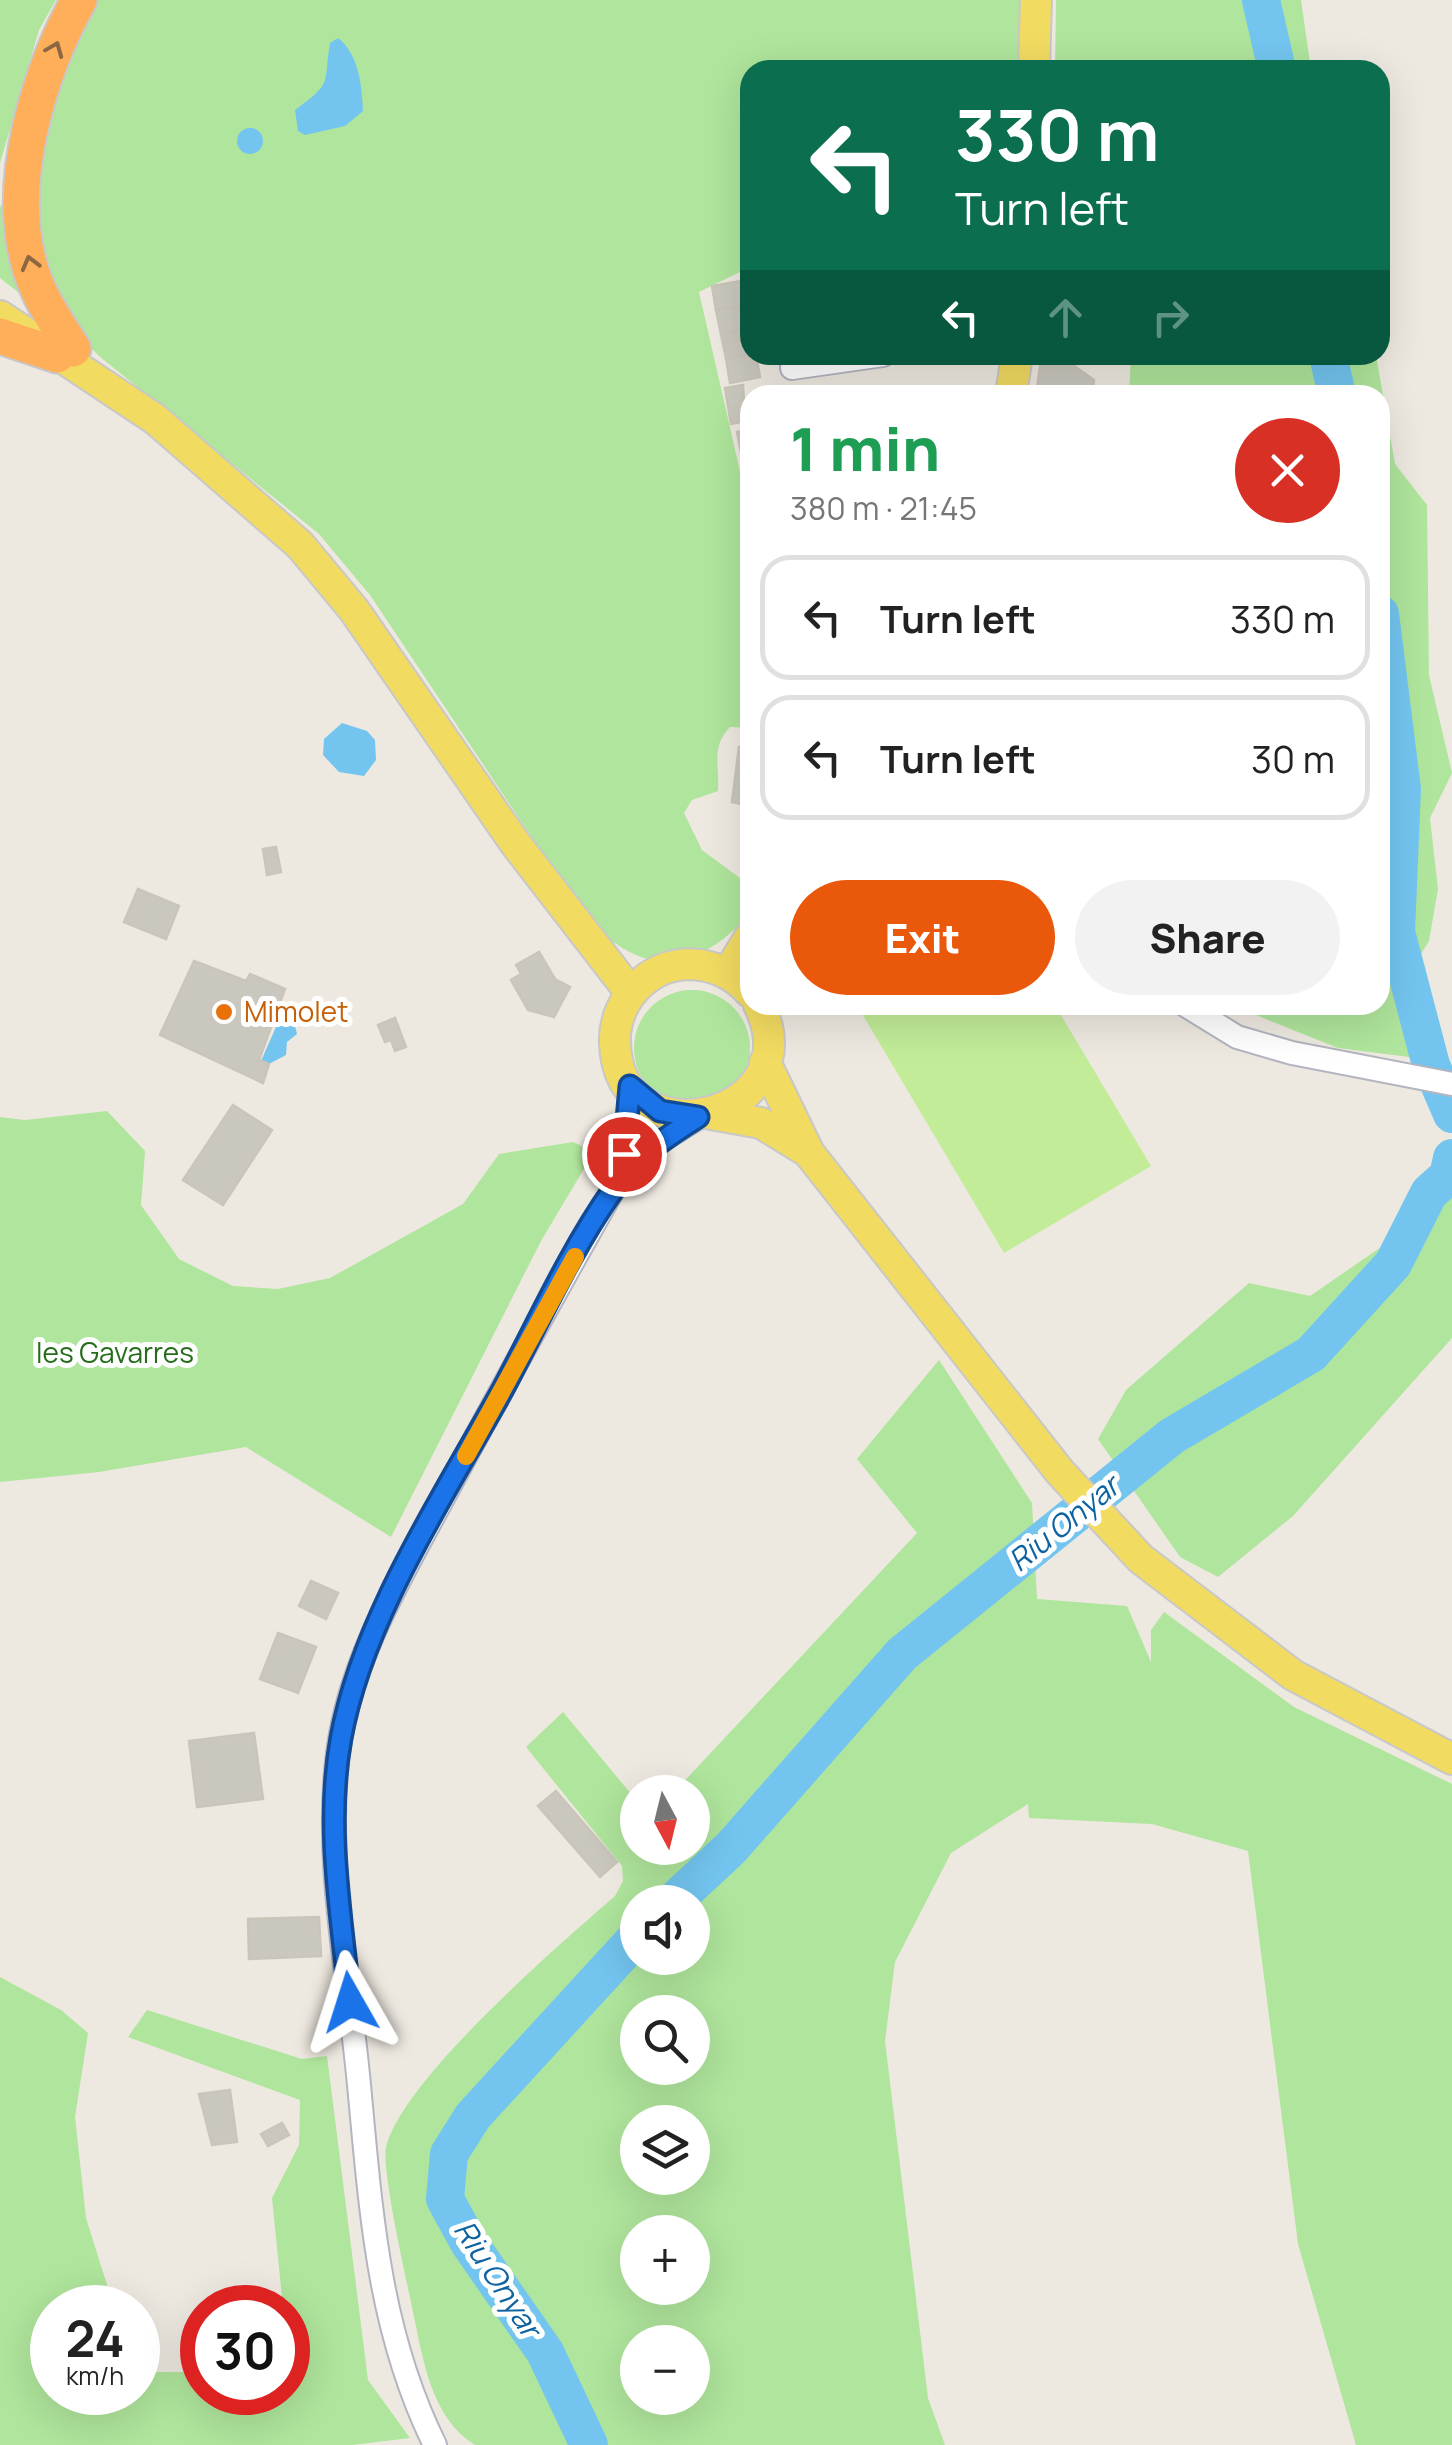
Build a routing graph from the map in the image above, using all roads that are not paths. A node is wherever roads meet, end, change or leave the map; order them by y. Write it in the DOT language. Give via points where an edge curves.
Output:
graph roads {
  1 [pos="79,0"];
  2 [pos="1036,0"];
  3 [pos="1034,60"];
  4 [pos="39,101"];
  5 [pos="0,187"];
  6 [pos="0,294"];
  7 [pos="0,316"];
  8 [pos="0,336"];
  9 [pos="65,352"];
  10 [pos="813,365"];
  11 [pos="792,368"];
  12 [pos="739,983"];
  13 [pos="631,993"];
  14 [pos="761,1015"];
  15 [pos="1202,1015"];
  16 [pos="765,1062"];
  17 [pos="1452,1084"];
  18 [pos="630,1086"];
  19 [pos="705,1116"];
  20 [pos="809,1153"];
  21 [pos="613,1190"];
  22 [pos="1452,1759"];
  23 [pos="435,2445"];
  4 -- 1 [label="highway, one-way"];
  2 -- 3 [label="main road"];
  4 -- 5 [label="highway"];
  9 -- 4 [label="highway, one-way" via="23,232 26,159"];
  6 -- 9 [label="main road"];
  7 -- 9 [label="main road"];
  8 -- 9 [label="highway"];
  9 -- 13 [label="main road" via="260,507 331,579 514,843"];
  10 -- 11 [label="street"];
  12 -- 13 [label="main road" via="705,965 682,964 648,977"];
  13 -- 18 [label="main road" via="614,1038"];
  14 -- 16 [label="main road"];
  15 -- 17 [label="street" via="1237,1037 1292,1053"];
  16 -- 19 [label="main road" via="745,1095"];
  16 -- 20 [label="main road"];
  18 -- 19 [label="main road" via="660,1111"];
  18 -- 21 [label="street" via="630,1124"];
  19 -- 20 [label="main road" via="761,1123"];
  19 -- 21 [label="street" via="656,1144"];
  20 -- 22 [label="main road" via="1006,1404 1155,1572 1255,1649 1339,1702"];
  21 -- 23 [label="street" via="371,1637 338,1754 336,1880 372,2222 398,2358"];
}
